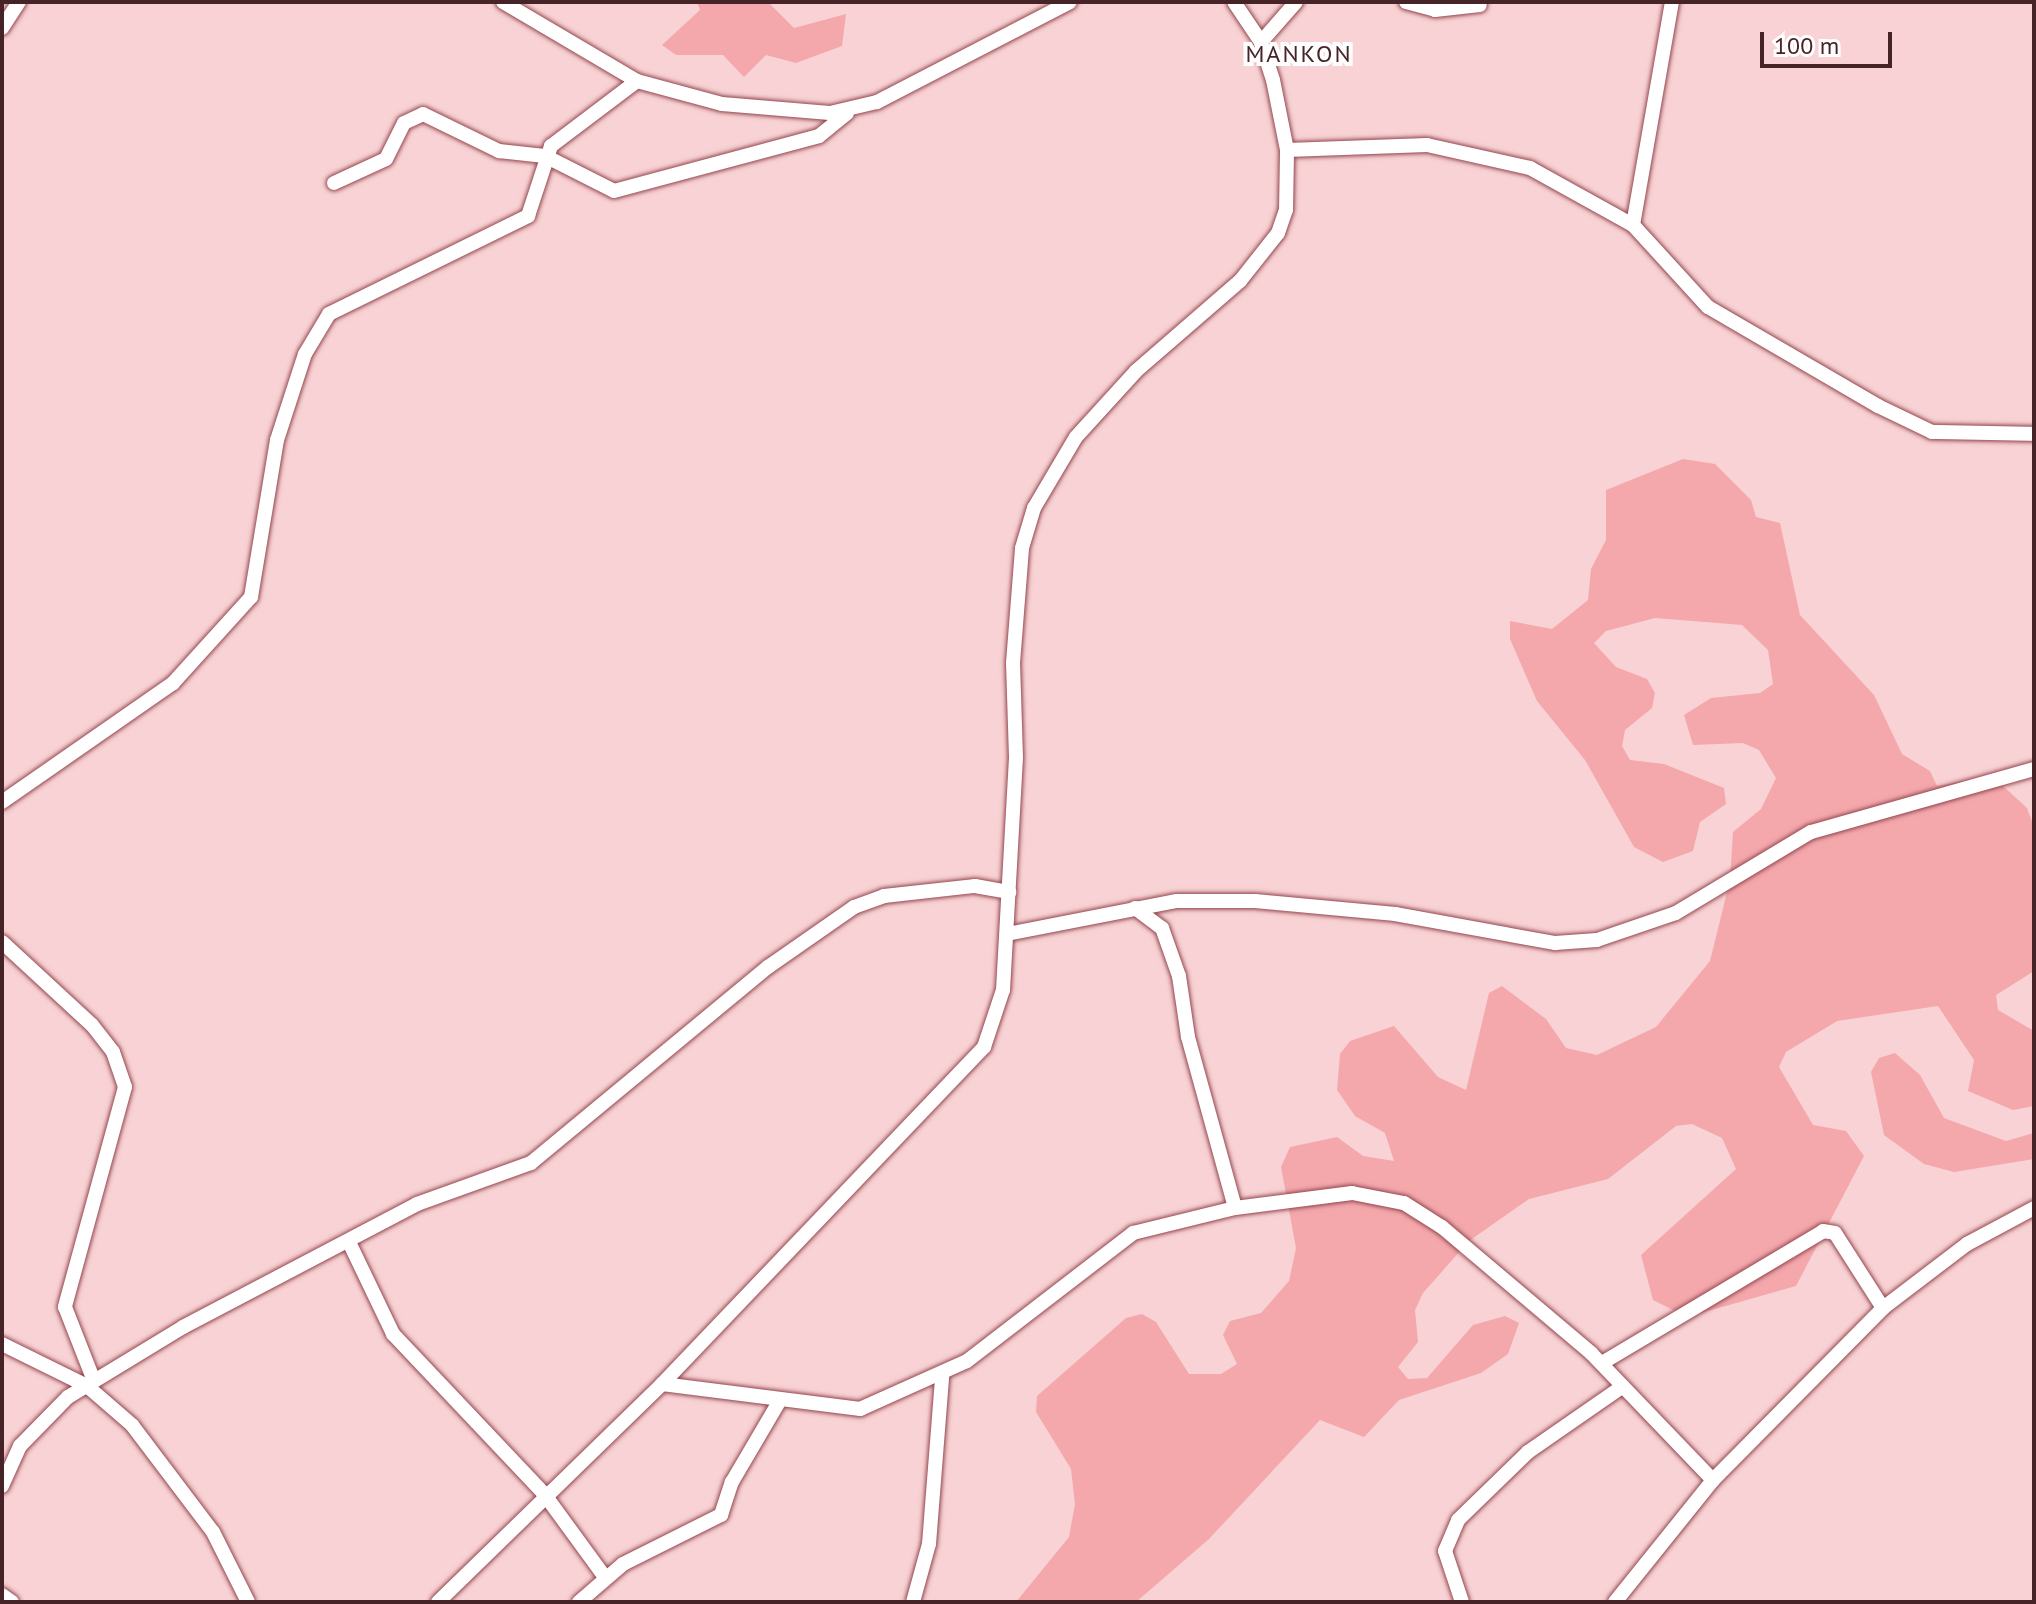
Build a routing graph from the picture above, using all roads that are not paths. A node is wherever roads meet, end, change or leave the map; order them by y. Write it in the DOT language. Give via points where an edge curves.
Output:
graph roads {
  1 [pos="19,2"];
  2 [pos="503,2"];
  3 [pos="1070,2"];
  4 [pos="1234,2"];
  5 [pos="1296,2"];
  6 [pos="1406,2"];
  7 [pos="1672,2"];
  8 [pos="1480,5"];
  9 [pos="2,28"];
  10 [pos="1261,42"];
  11 [pos="637,81"];
  12 [pos="847,113"];
  13 [pos="1287,150"];
  14 [pos="545,156"];
  15 [pos="334,183"];
  16 [pos="1632,199"];
  17 [pos="1618,218"];
  18 [pos="1633,225"];
  19 [pos="2034,434"];
  20 [pos="2034,769"];
  21 [pos="2,802"];
  22 [pos="1009,892"];
  23 [pos="1135,908"];
  24 [pos="1007,934"];
  25 [pos="2,942"];
  26 [pos="1235,1208"];
  27 [pos="2034,1208"];
  28 [pos="349,1242"];
  29 [pos="1883,1308"];
  30 [pos="2,1344"];
  31 [pos="1602,1363"];
  32 [pos="942,1377"];
  33 [pos="90,1383"];
  34 [pos="662,1384"];
  35 [pos="1622,1387"];
  36 [pos="779,1402"];
  37 [pos="1713,1480"];
  38 [pos="2,1486"];
  39 [pos="545,1495"];
  40 [pos="604,1576"];
  41 [pos="2,1595"];
  42 [pos="12,1602"];
  43 [pos="248,1602"];
  44 [pos="438,1602"];
  45 [pos="579,1602"];
  46 [pos="913,1602"];
  47 [pos="1462,1602"];
  48 [pos="1615,1602"];
  1 -- 9 [label="street"];
  2 -- 11 [label="street"];
  3 -- 12 [label="street"];
  4 -- 10 [label="street"];
  5 -- 10 [label="street"];
  6 -- 8 [label="street" via="1435,10"];
  7 -- 16 [label="street"];
  10 -- 13 [label="street"];
  11 -- 12 [label="street" via="722,104"];
  11 -- 14 [label="street"];
  12 -- 14 [label="street" via="819,136 614,191"];
  13 -- 17 [label="street" via="1376,143 1493,157 1530,168"];
  13 -- 22 [label="street" via="1278,233 1240,281 1136,371 1076,437 1034,508 1022,548 1013,663"];
  14 -- 15 [label="street" via="499,151 423,114 404,123 386,159"];
  14 -- 21 [label="street" via="528,216 323,320 277,440 251,597 173,683"];
  16 -- 17 [label="street"];
  16 -- 18 [label="street"];
  17 -- 18 [label="street"];
  18 -- 19 [label="street" via="1708,307 1878,406 1932,432"];
  20 -- 23 [label="street" via="1811,832 1676,913 1597,940 1555,943 1395,914 1255,901"];
  22 -- 24 [label="street"];
  22 -- 28 [label="street" via="975,886 884,896 854,907 768,967 537,1159 417,1204"];
  23 -- 24 [label="street"];
  23 -- 26 [label="street" via="1162,928 1179,976 1188,1037"];
  24 -- 34 [label="street" via="1003,990 984,1047"];
  25 -- 33 [label="street" via="92,1025 125,1087 65,1307"];
  26 -- 31 [label="street" via="1352,1193 1404,1203"];
  26 -- 32 [label="street" via="1133,1233"];
  27 -- 29 [label="street" via="1967,1244"];
  28 -- 33 [label="street"];
  28 -- 39 [label="street" via="406,1351"];
  29 -- 31 [label="street" via="1835,1233 1823,1231"];
  29 -- 37 [label="street"];
  30 -- 33 [label="street"];
  31 -- 35 [label="street"];
  32 -- 36 [label="street" via="860,1409"];
  32 -- 46 [label="street" via="929,1544"];
  33 -- 38 [label="street" via="39,1422"];
  33 -- 43 [label="street" via="179,1484 226,1552"];
  34 -- 36 [label="street"];
  34 -- 39 [label="street"];
  35 -- 37 [label="street"];
  35 -- 47 [label="street" via="1495,1479 1458,1520 1445,1551"];
  36 -- 40 [label="street" via="732,1482 721,1515"];
  37 -- 48 [label="street"];
  39 -- 40 [label="street"];
  39 -- 44 [label="street"];
  40 -- 45 [label="street"];
  41 -- 42 [label="street"];
}
